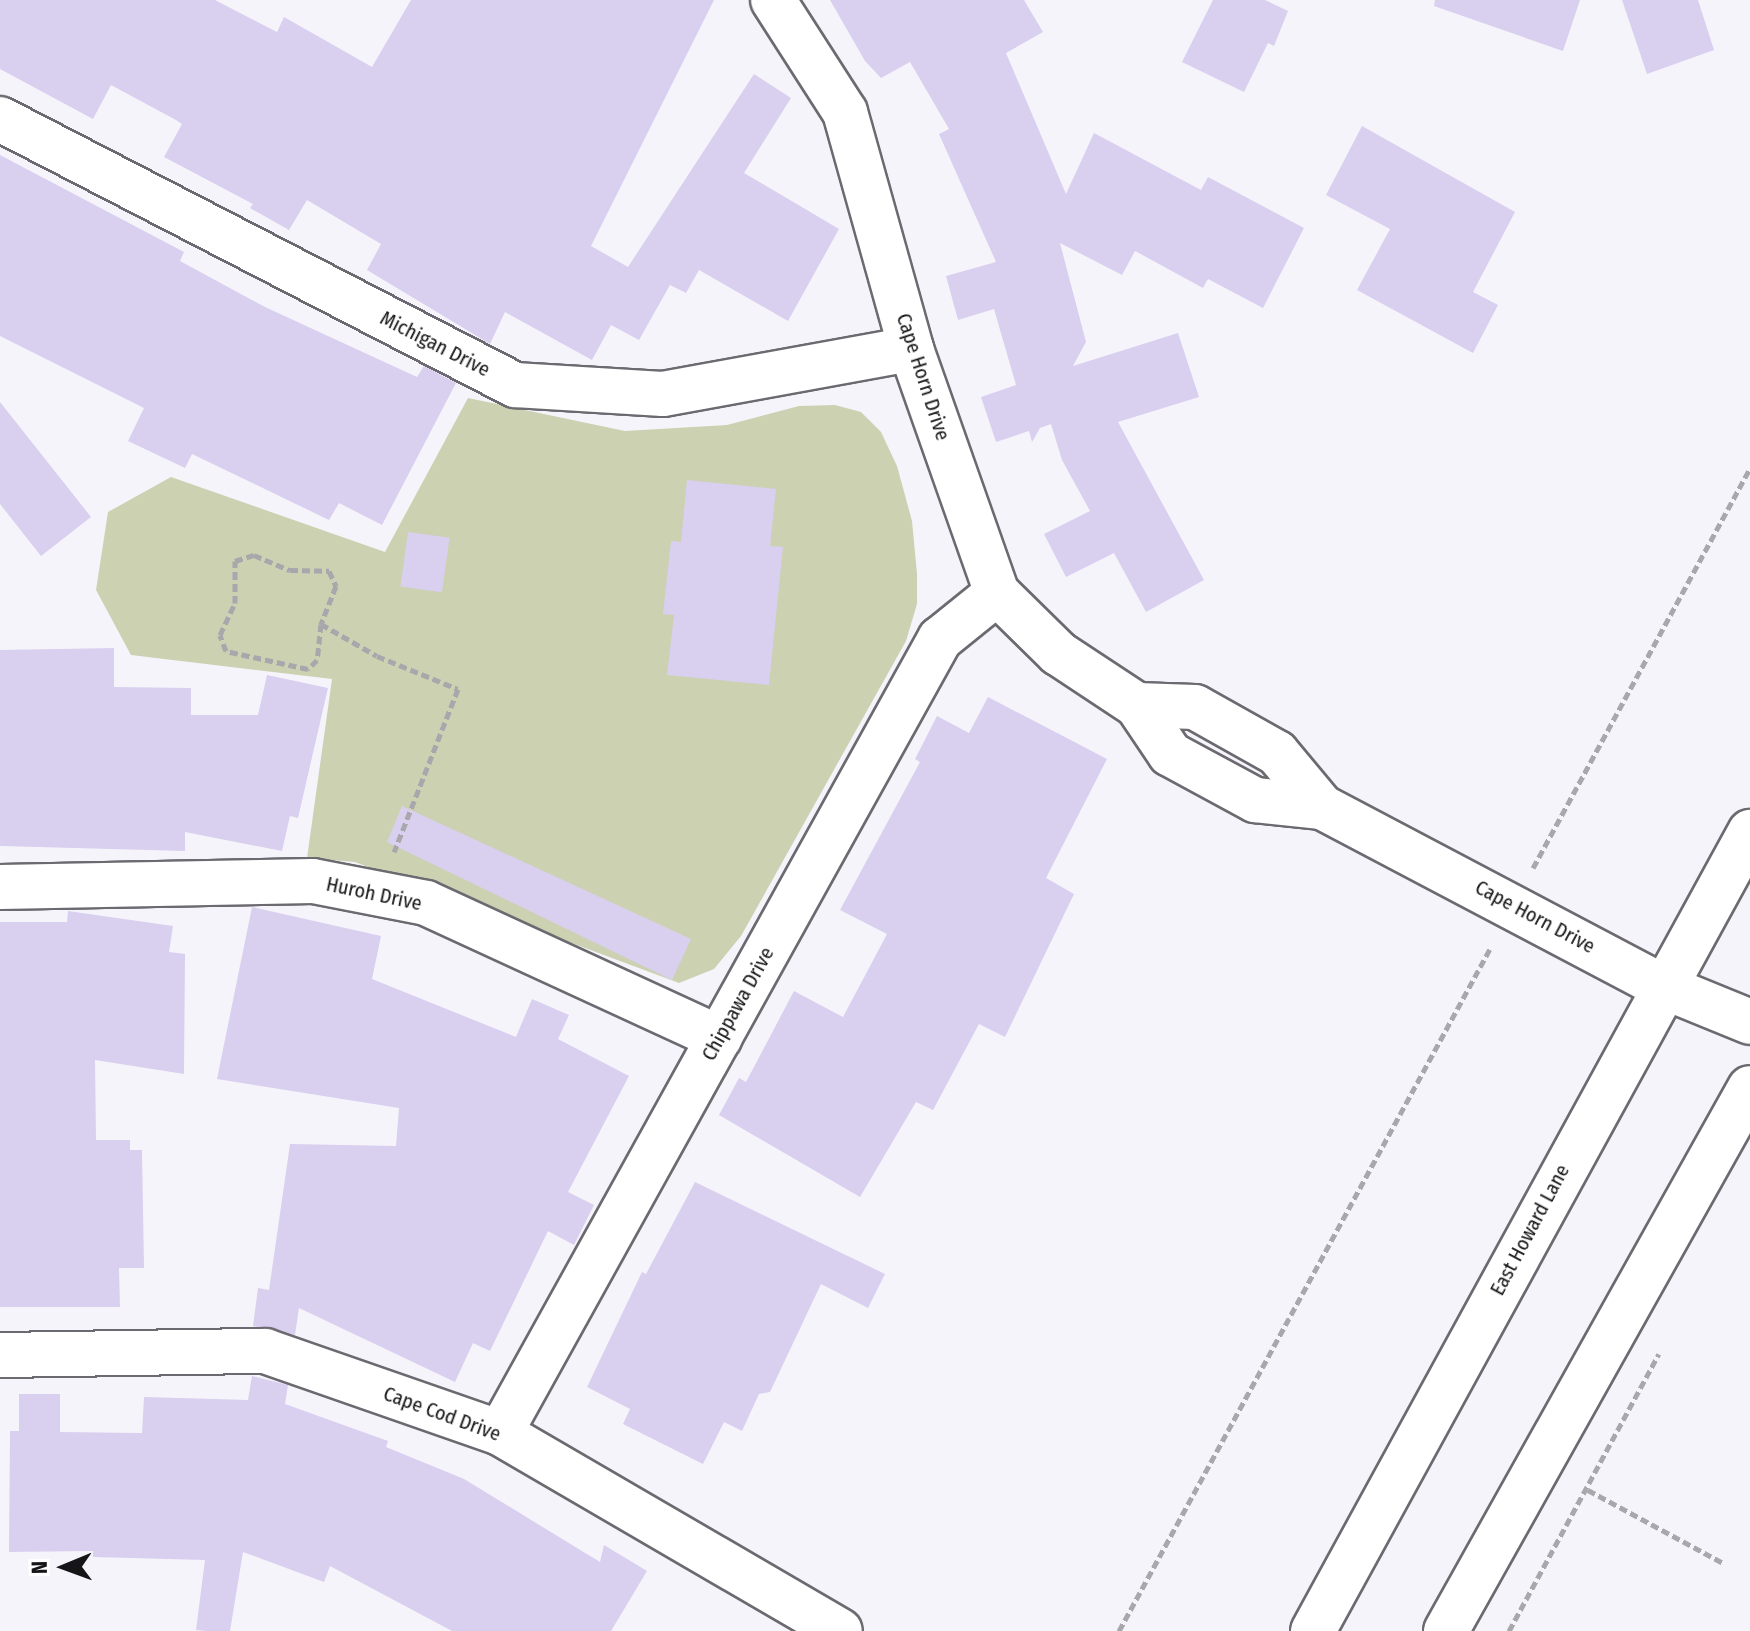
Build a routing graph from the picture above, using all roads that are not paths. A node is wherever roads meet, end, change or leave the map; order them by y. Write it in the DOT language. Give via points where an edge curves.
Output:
graph roads {
  1 [pos="773,0"];
  2 [pos="0,119"];
  3 [pos="911,349"];
  4 [pos="997,593"];
  5 [pos="1137,705"];
  6 [pos="1322,807"];
  7 [pos="1750,832"];
  8 [pos="0,887"];
  9 [pos="1662,986"];
  10 [pos="1750,1022"];
  11 [pos="719,1038"];
  12 [pos="1750,1088"];
  13 [pos="0,1355"];
  14 [pos="500,1433"];
  15 [pos="840,1631"];
  16 [pos="1313,1631"];
  17 [pos="1446,1631"];
  1 -- 3 [label="street, Cape Horn Drive" via="845,112"];
  2 -- 3 [label="street, Michigan Drive" via="515,385 663,394"];
  3 -- 4 [label="street, Cape Horn Drive"];
  4 -- 5 [label="street, Cape Horn Drive" via="1058,653"];
  4 -- 11 [label="street, Chippawa Drive" via="940,639"];
  5 -- 6 [label="street, Cape Horn Drive" via="1195,707 1277,753"];
  5 -- 6 [label="street, Cape Horn Drive" via="1170,754 1255,800"];
  6 -- 9 [label="street, Cape Horn Drive"];
  7 -- 9 [label="street, East Howard Lane"];
  8 -- 11 [label="street, Huroh Drive" via="313,881 426,903"];
  9 -- 10 [label="street, Cape Horn Drive"];
  9 -- 16 [label="street, East Howard Lane"];
  11 -- 14 [label="street, Chippawa Drive"];
  12 -- 17 [label="street"];
  13 -- 14 [label="street, Cape Cod Drive" via="265,1351"];
  14 -- 15 [label="street, Cape Cod Drive"];
}
